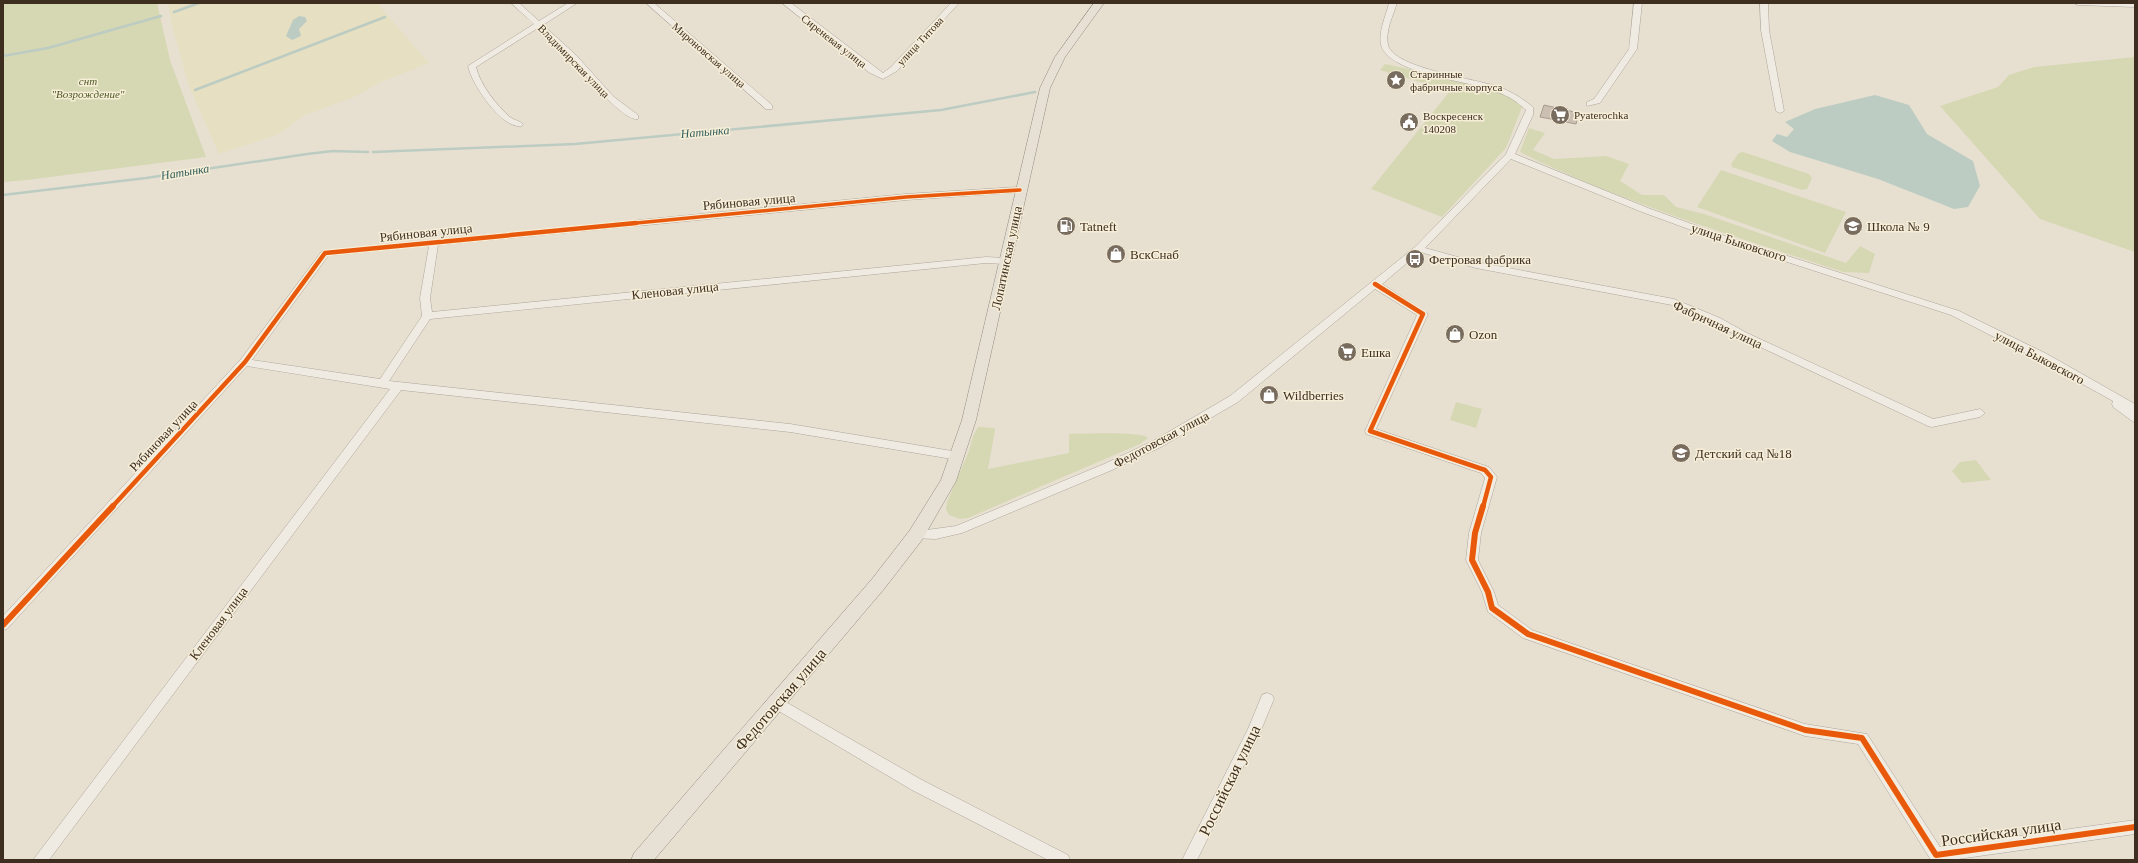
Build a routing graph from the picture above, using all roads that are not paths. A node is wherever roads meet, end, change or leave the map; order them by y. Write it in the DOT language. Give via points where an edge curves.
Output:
graph roads {
  1 [pos="515,3"];
  2 [pos="573,3"];
  3 [pos="650,3"];
  4 [pos="786,3"];
  5 [pos="955,3"];
  6 [pos="1099,3"];
  7 [pos="1393,3"];
  8 [pos="1638,3"];
  9 [pos="1764,3"];
  10 [pos="2078,3"];
  11 [pos="2135,6"];
  12 [pos="540,25"];
  13 [pos="883,77"];
  14 [pos="1590,104"];
  15 [pos="769,107"];
  16 [pos="1780,111"];
  17 [pos="635,117"];
  18 [pos="519,124"];
  19 [pos="1510,155"];
  20 [pos="1020,190"];
  21 [pos="434,242"];
  22 [pos="1418,249"];
  23 [pos="1005,261"];
  24 [pos="1375,284"];
  25 [pos="427,316"];
  26 [pos="245,362"];
  27 [pos="382,384"];
  28 [pos="398,386"];
  29 [pos="2106,393"];
  30 [pos="2135,409"];
  31 [pos="1980,413"];
  32 [pos="2135,419"];
  33 [pos="958,456"];
  34 [pos="916,535"];
  35 [pos="3,625"];
  36 [pos="1267,699"];
  37 [pos="777,703"];
  38 [pos="2135,827"];
  39 [pos="40,860"];
  40 [pos="641,860"];
  41 [pos="1063,860"];
  42 [pos="1189,860"];
  1 -- 12 [label="street, Владимирская улица"];
  2 -- 12 [label="street"];
  3 -- 15 [label="street, Мироновская улица"];
  4 -- 13 [label="street, Сиреневая улица"];
  5 -- 13 [label="street, улица Титова" via="894,69"];
  6 -- 20 [label="main road, Лопатинская улица" via="1068,44 1050,76 1039,108"];
  7 -- 19 [label="street" via="1384,41 1385,49 1390,55 1411,66 1504,91 1525,102 1530,109 1529,115"];
  8 -- 14 [label="street" via="1633,49 1597,101"];
  9 -- 16 [label="street"];
  10 -- 11 [label="street"];
  12 -- 17 [label="street, Владимирская улица" via="611,99"];
  12 -- 18 [label="street" via="472,66 472,72 508,120"];
  19 -- 22 [label="street"];
  19 -- 29 [label="street, улица Быковского" via="1709,233 1955,314 2043,357"];
  20 -- 21 [label="street, Рябиновая улица" via="930,195"];
  20 -- 23 [label="main road, Лопатинская улица"];
  21 -- 25 [label="street" via="425,298"];
  21 -- 26 [label="street, Рябиновая улица" via="324,253"];
  22 -- 24 [label="street"];
  22 -- 31 [label="street, Фабричная улица" via="1476,265 1674,302 1932,423"];
  23 -- 25 [label="street, Кленовая улица" via="986,260 728,284"];
  23 -- 33 [label="main road, Лопатинская улица" via="980,376"];
  24 -- 34 [label="street, Федотовская улица" via="1234,399 1187,428 1108,467 958,530"];
  24 -- 38 [label="street, Российская улица" via="1423,314 1370,431 1485,470 1491,477 1475,532 1472,560 1488,592 1492,608 1528,634 1805,730 1862,738 1936,855"];
  25 -- 27 [label="street"];
  26 -- 27 [label="street"];
  26 -- 35 [label="street, Рябиновая улица"];
  27 -- 28 [label="street"];
  28 -- 33 [label="street" via="790,428"];
  28 -- 39 [label="street, Кленовая улица"];
  29 -- 30 [label="street, улица Быковского"];
  29 -- 32 [label="street"];
  33 -- 34 [label="main road, Федотовская улица" via="948,481"];
  34 -- 37 [label="main road, Федотовская улица" via="874,589"];
  36 -- 42 [label="street, Российская улица" via="1254,731"];
  37 -- 40 [label="main road, Федотовская улица"];
  37 -- 41 [label="street" via="917,785"];
}
